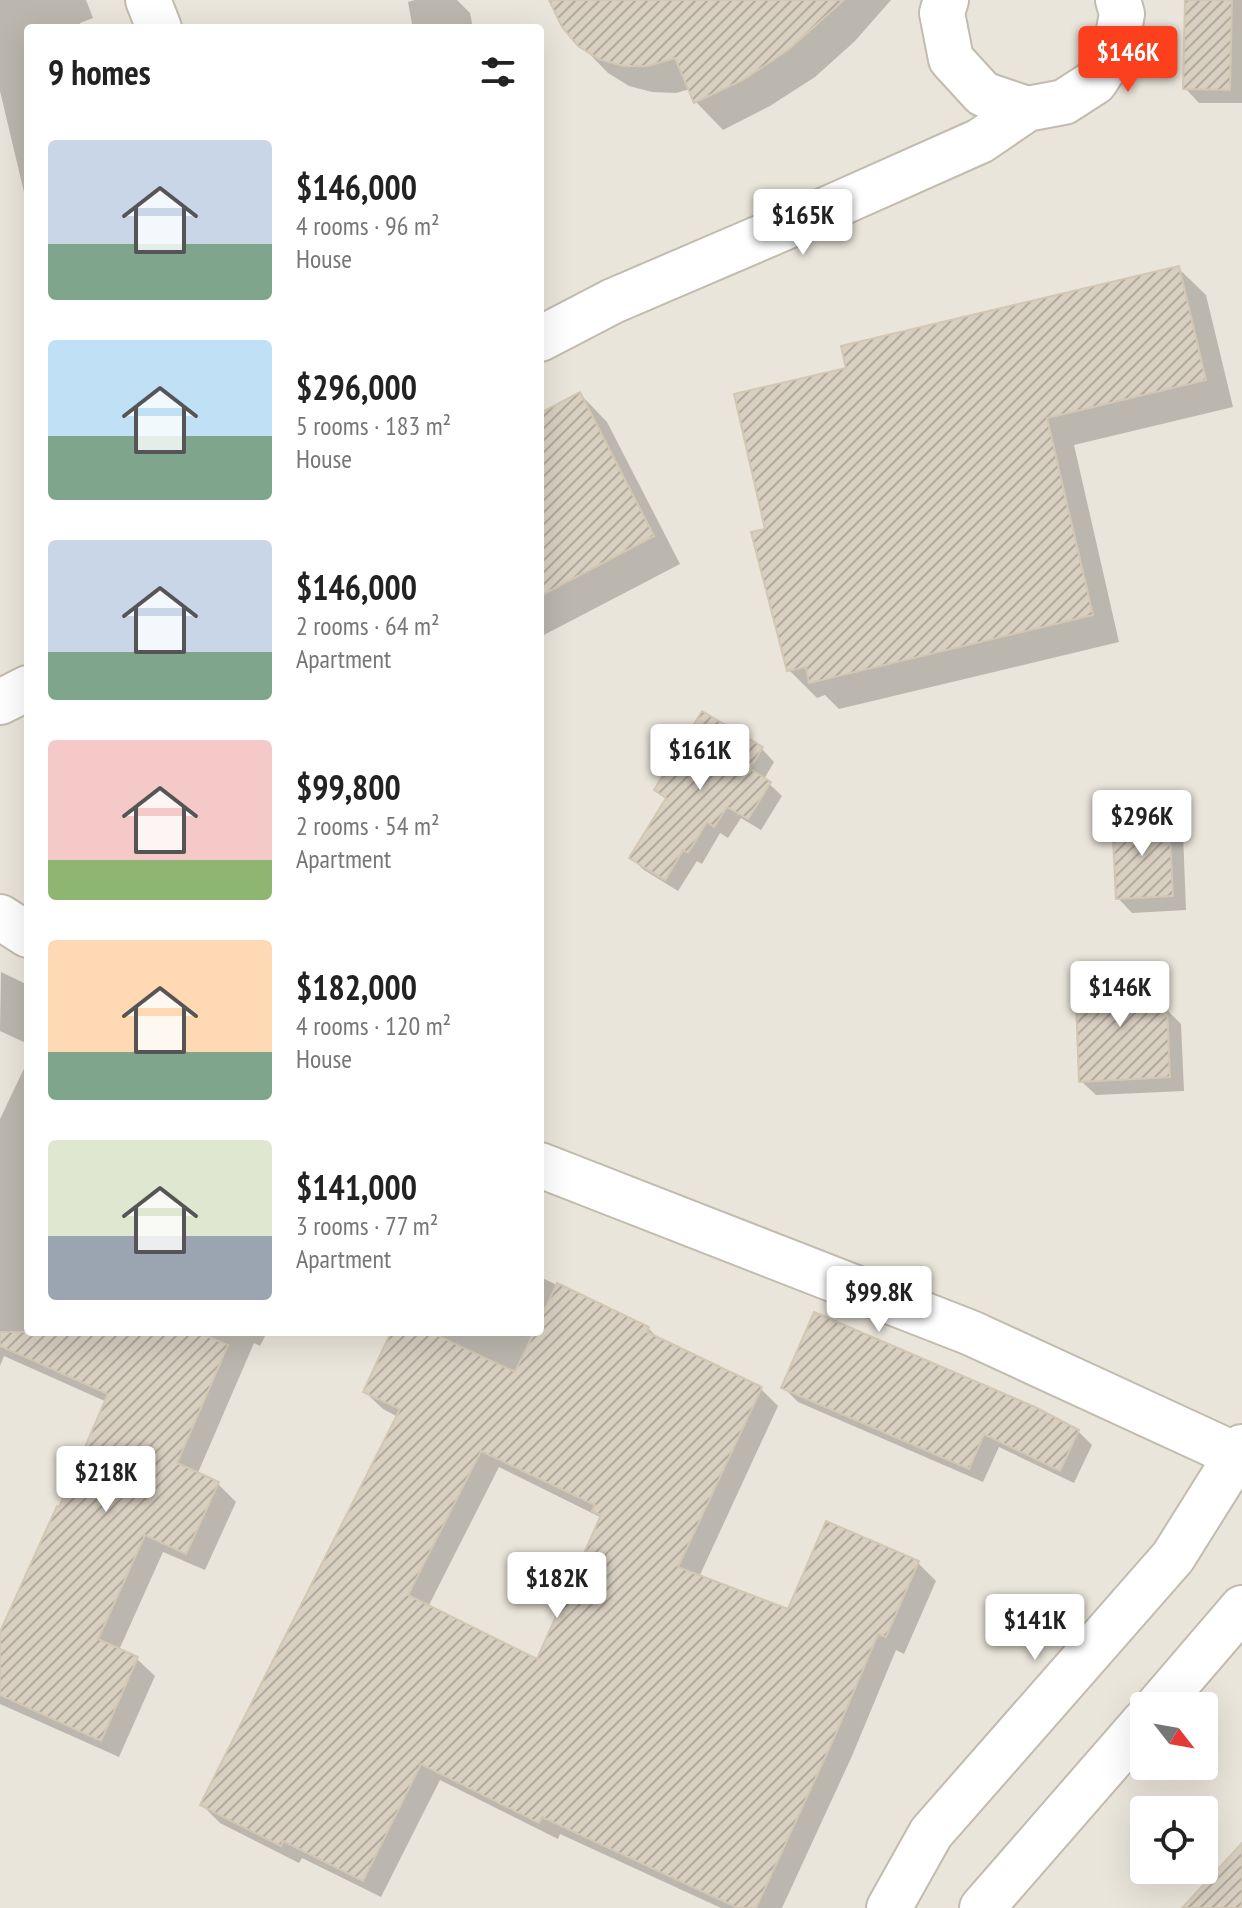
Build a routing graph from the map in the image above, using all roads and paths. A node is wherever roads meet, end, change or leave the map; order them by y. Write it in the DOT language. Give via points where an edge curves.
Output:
graph roads {
  1 [pos="148,0"];
  2 [pos="946,0"];
  3 [pos="1118,0"];
  4 [pos="157,24"];
  5 [pos="1027,109"];
  6 [pos="544,337"];
  7 [pos="24,690"];
  8 [pos="0,702"];
  9 [pos="0,917"];
  10 [pos="24,932"];
  11 [pos="544,1167"];
  12 [pos="1240,1451"];
  13 [pos="1242,1608"];
  14 [pos="1170,1692"];
  15 [pos="1130,1738"];
  16 [pos="889,1908"];
  17 [pos="982,1908"];
  1 -- 4 [label="street"];
  2 -- 5 [label="street" via="942,13 951,59 983,94"];
  3 -- 5 [label="street" via="1122,14 1115,51 1095,82 1064,102"];
  5 -- 6 [label="street" via="980,141 613,301"];
  7 -- 8 [label="street"];
  9 -- 10 [label="street"];
  11 -- 12 [label="street" via="971,1333"];
  12 -- 16 [label="street" via="1173,1557 931,1833"];
  13 -- 14 [label="street"];
  15 -- 17 [label="street"];
}
